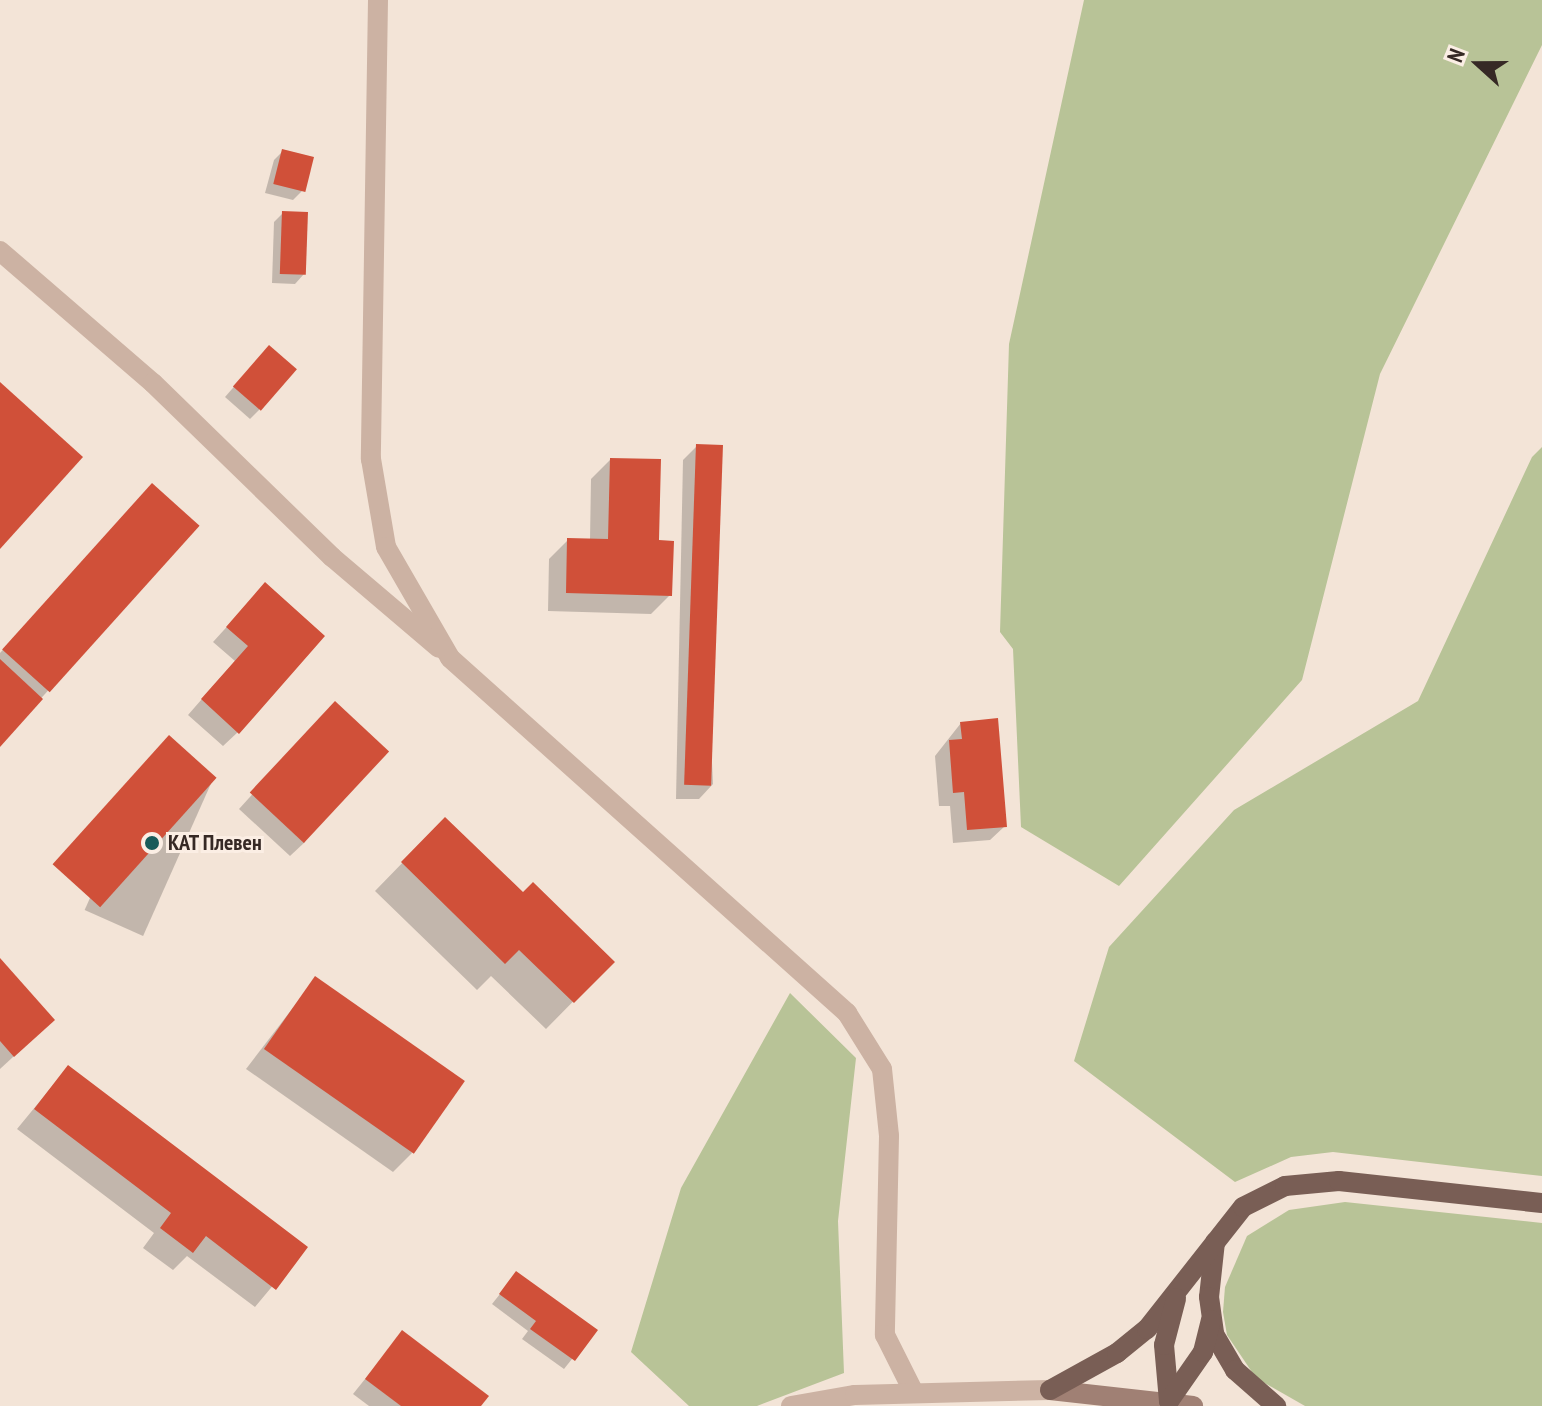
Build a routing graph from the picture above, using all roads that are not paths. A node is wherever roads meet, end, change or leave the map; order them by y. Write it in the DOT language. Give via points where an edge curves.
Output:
graph roads {
  1 [pos="378,0"];
  2 [pos="0,251"];
  3 [pos="450,658"];
  4 [pos="1542,1203"];
  5 [pos="1215,1242"];
  6 [pos="1179,1287"];
  7 [pos="1211,1320"];
  8 [pos="1050,1390"];
  9 [pos="913,1391"];
  10 [pos="1169,1401"];
  11 [pos="791,1406"];
  12 [pos="1193,1406"];
  13 [pos="1276,1406"];
  1 -- 3 [label="street" via="371,459 386,547"];
  2 -- 3 [label="street" via="108,342 332,557"];
  3 -- 9 [label="street" via="847,1013 882,1069 889,1136 885,1335"];
  4 -- 5 [label="main road" via="1311,1181 1285,1186 1243,1207"];
  5 -- 6 [label="main road"];
  5 -- 7 [label="main road"];
  6 -- 8 [label="main road" via="1137,1337"];
  6 -- 10 [label="main road" via="1164,1345"];
  7 -- 10 [label="main road" via="1203,1352"];
  7 -- 13 [label="main road" via="1235,1370"];
  8 -- 9 [label="street"];
  8 -- 10 [label="main road"];
  9 -- 11 [label="street"];
  10 -- 12 [label="main road"];
}
